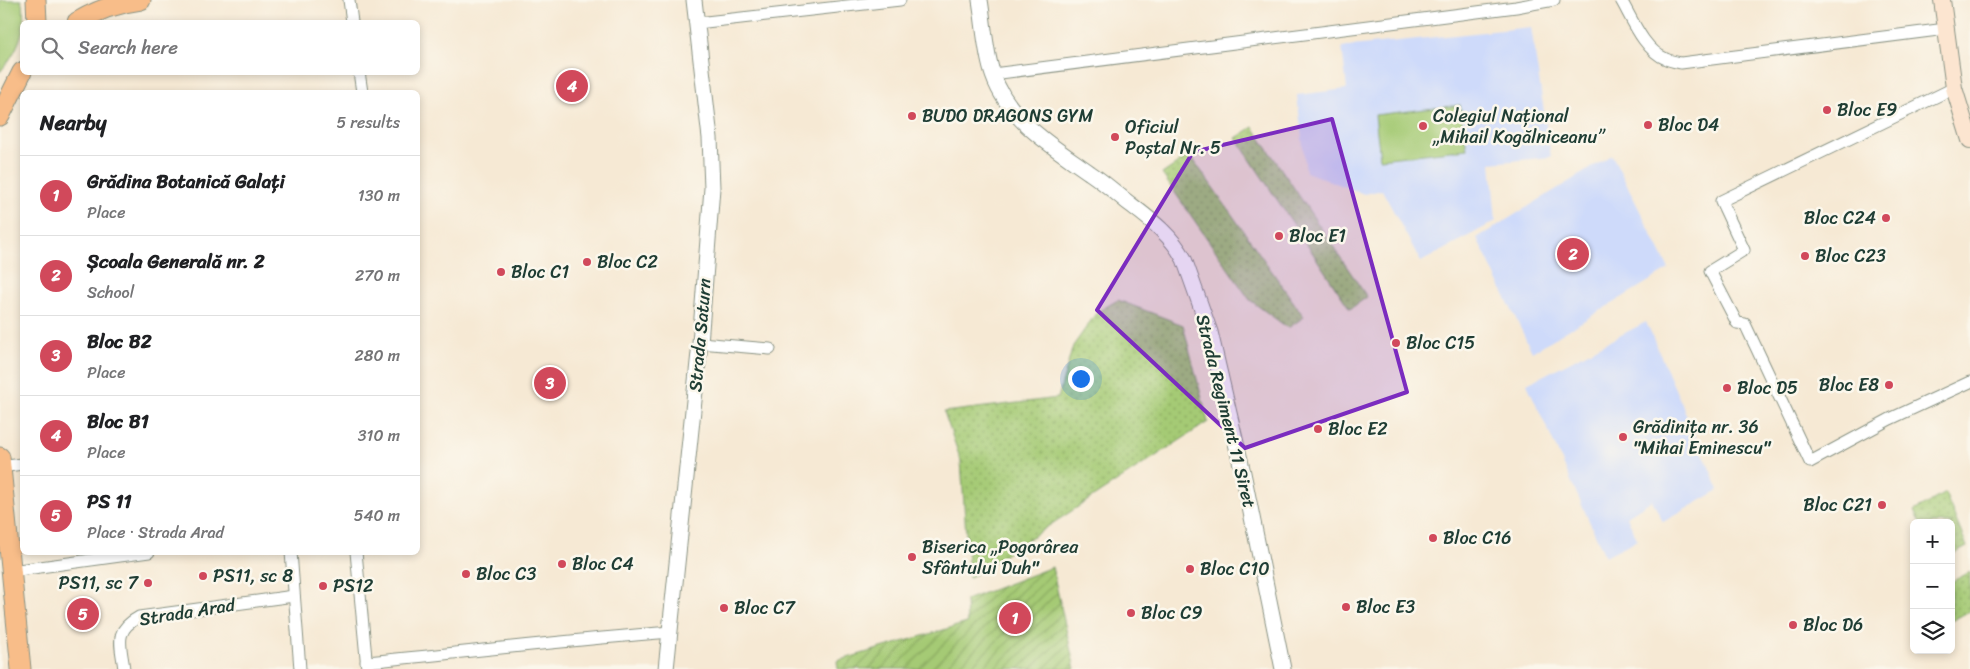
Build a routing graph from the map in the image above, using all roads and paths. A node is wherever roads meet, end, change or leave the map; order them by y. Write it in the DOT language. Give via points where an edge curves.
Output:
graph roads {
  1 [pos="36,0"];
  2 [pos="141,0"];
  3 [pos="349,0"];
  4 [pos="694,0"];
  5 [pos="900,0"];
  6 [pos="980,0"];
  7 [pos="1554,0"];
  8 [pos="1621,0"];
  9 [pos="1942,0"];
  10 [pos="38,20"];
  11 [pos="81,20"];
  12 [pos="352,20"];
  13 [pos="697,23"];
  14 [pos="1946,29"];
  15 [pos="20,68"];
  16 [pos="993,74"];
  17 [pos="20,75"];
  18 [pos="360,75"];
  19 [pos="0,88"];
  20 [pos="1954,88"];
  21 [pos="362,90"];
  22 [pos="0,116"];
  23 [pos="1970,140"];
  24 [pos="700,343"];
  25 [pos="770,349"];
  26 [pos="1970,382"];
  27 [pos="1,462"];
  28 [pos="20,464"];
  29 [pos="119,555"];
  30 [pos="291,555"];
  31 [pos="356,555"];
  32 [pos="11,571"];
  33 [pos="294,596"];
  34 [pos="671,632"];
  35 [pos="367,665"];
  36 [pos="21,669"];
  37 [pos="124,669"];
  38 [pos="300,669"];
  39 [pos="666,669"];
  40 [pos="1283,669"];
  1 -- 10 [label="main road"];
  2 -- 11 [label="main road" via="121,2"];
  3 -- 12 [label="street"];
  4 -- 13 [label="street, Strada Saturn"];
  5 -- 13 [label="street"];
  6 -- 16 [label="street, Strada Regiment 11 Siret"];
  7 -- 16 [label="street"];
  8 -- 14 [label="street" via="1650,47 1665,59 1681,63"];
  9 -- 14 [label="main road"];
  13 -- 24 [label="street, Strada Saturn" via="710,138 712,188"];
  14 -- 20 [label="main road"];
  15 -- 19 [label="main road"];
  16 -- 40 [label="street, Strada Regiment 11 Siret" via="1016,116 1151,220 1178,248 1184,259 1210,332"];
  17 -- 22 [label="main road"];
  18 -- 21 [label="street"];
  20 -- 23 [label="main road"];
  20 -- 26 [label="street" via="1721,201 1744,250 1710,271 1736,323 1745,324 1810,462 1890,419"];
  24 -- 25 [label="street"];
  24 -- 34 [label="street, Strada Saturn"];
  27 -- 28 [label="street"];
  27 -- 32 [label="main road"];
  29 -- 32 [label="street"];
  30 -- 33 [label="street"];
  31 -- 35 [label="street"];
  32 -- 36 [label="main road"];
  33 -- 37 [label="street, Strada Arad" via="139,617 127,624 120,634"];
  33 -- 38 [label="street"];
  34 -- 35 [label="street"];
  34 -- 39 [label="street, Strada Saturn"];
}
